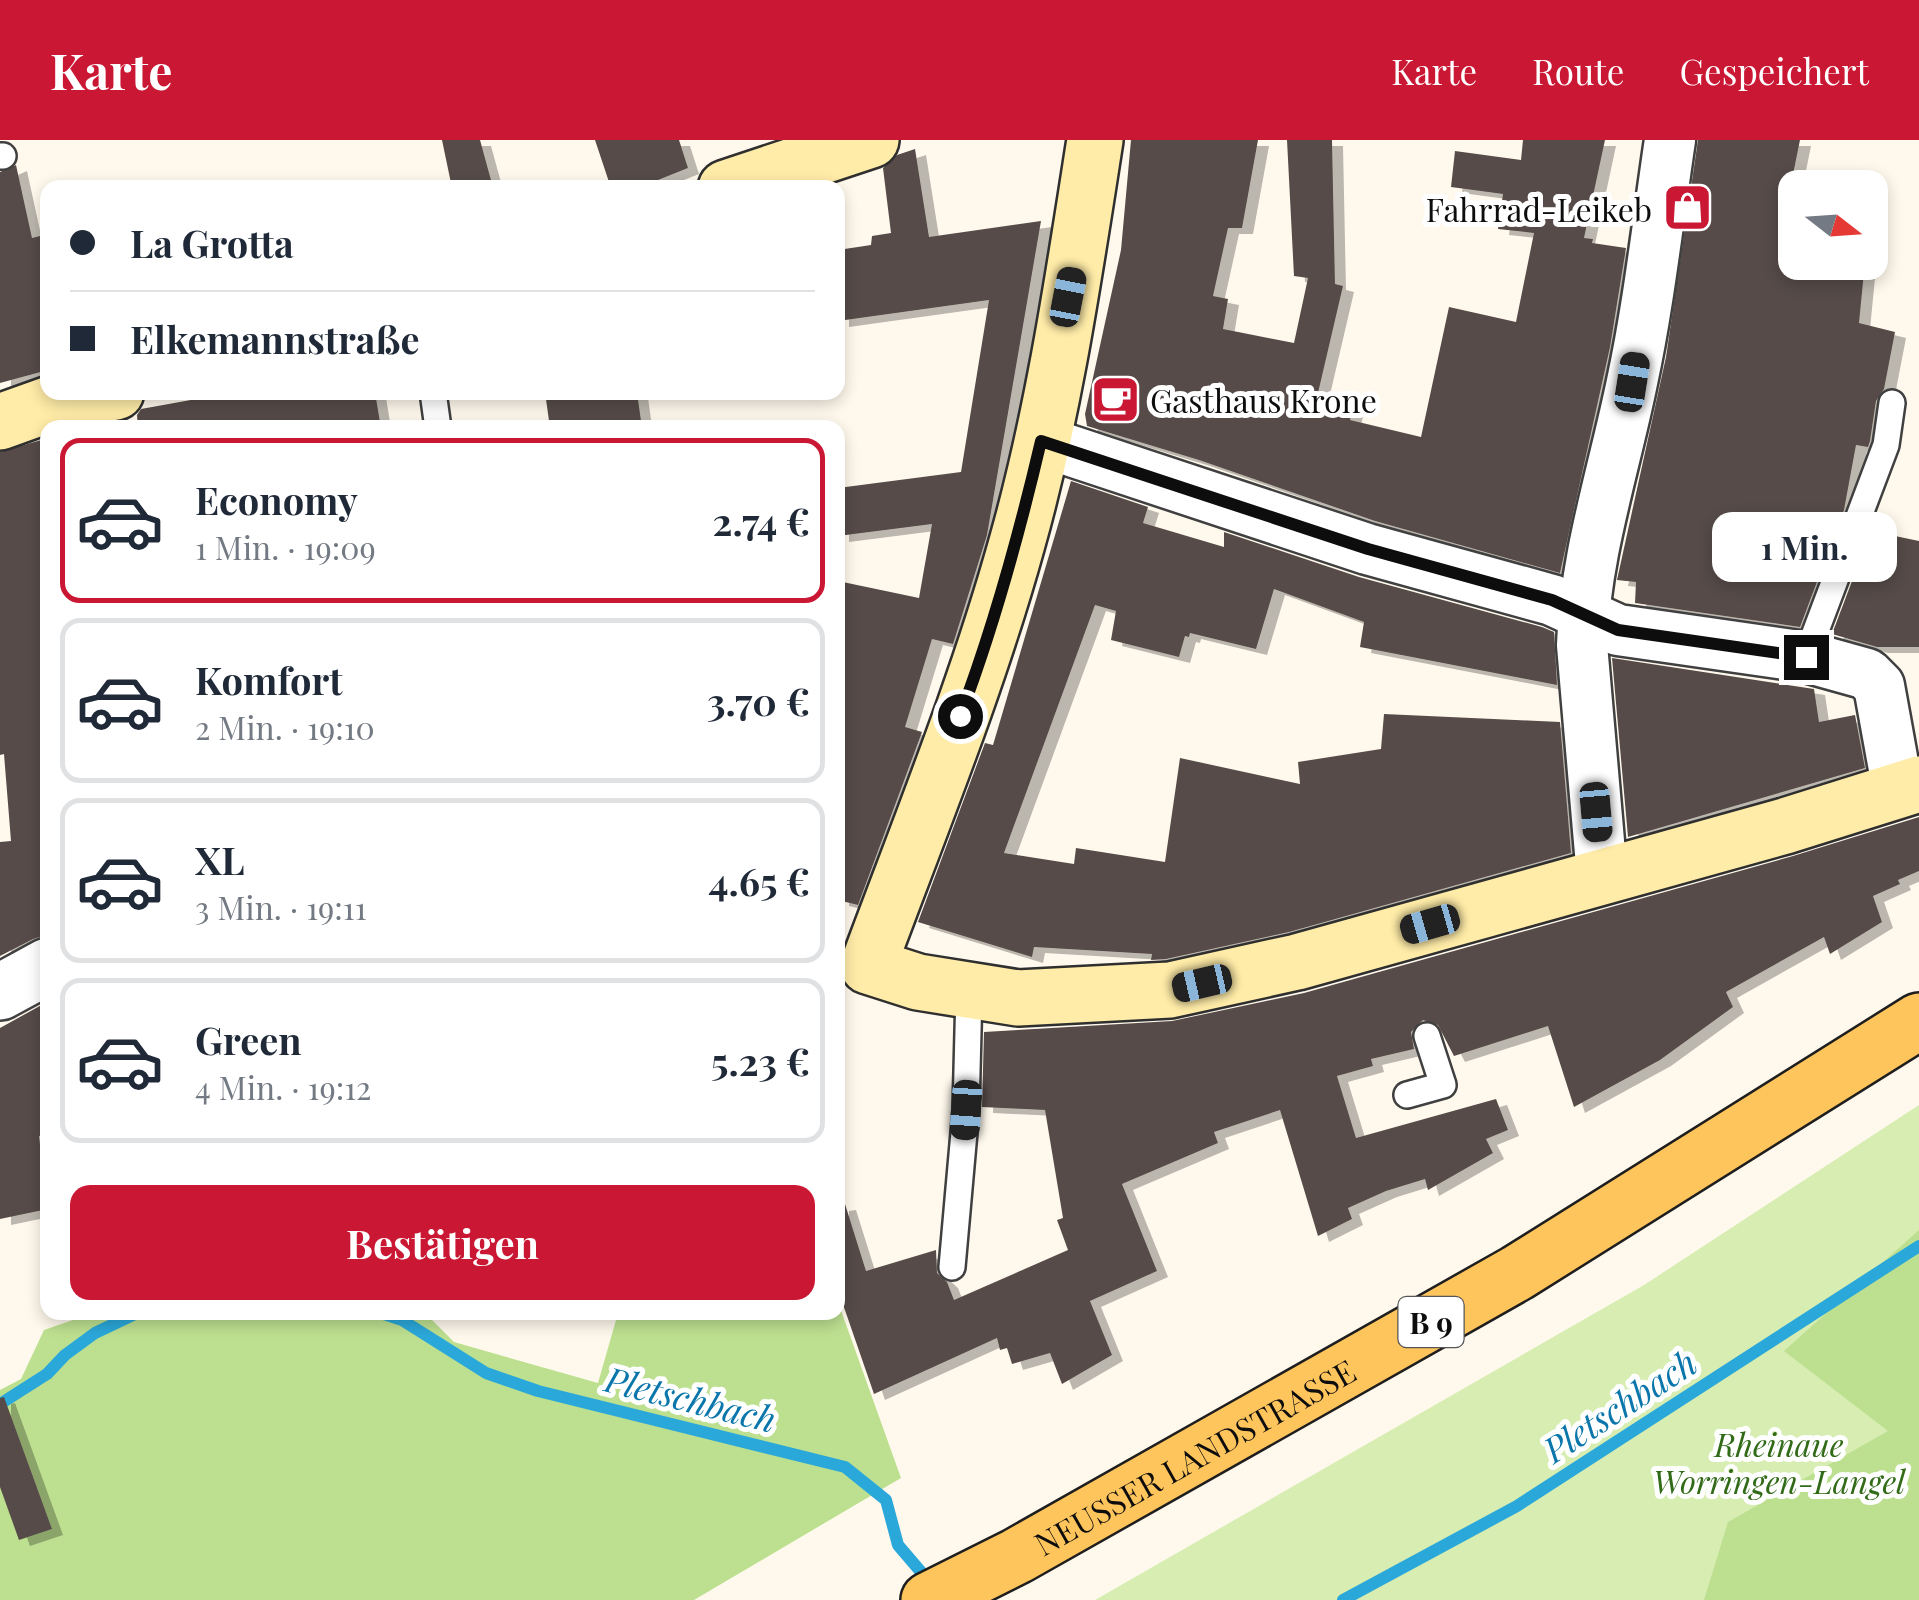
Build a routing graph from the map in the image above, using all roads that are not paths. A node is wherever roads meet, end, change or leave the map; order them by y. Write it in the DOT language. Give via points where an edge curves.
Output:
graph roads {
  1 [pos="871,140"];
  2 [pos="1095,140"];
  3 [pos="1670,140"];
  4 [pos="750,180"];
  5 [pos="72,400"];
  6 [pos="1892,403"];
  7 [pos="0,422"];
  8 [pos="1041,441"];
  9 [pos="1583,612"];
  10 [pos="1806,657"];
  11 [pos="1909,788"];
  12 [pos="1602,876"];
  13 [pos="853,960"];
  14 [pos="40,970"];
  15 [pos="0,992"];
  16 [pos="969,992"];
  17 [pos="1919,1021"];
  18 [pos="1428,1036"];
  19 [pos="1407,1095"];
  20 [pos="952,1267"];
  21 [pos="929,1600"];
  1 -- 4 [label="main road"];
  2 -- 8 [label="main road"];
  3 -- 9 [label="street" via="1632,382"];
  5 -- 7 [label="main road"];
  6 -- 10 [label="lane" via="1886,445"];
  8 -- 9 [label="street"];
  8 -- 13 [label="main road" via="987,645"];
  9 -- 10 [label="street" via="1618,630"];
  9 -- 12 [label="street"];
  10 -- 11 [label="street" via="1867,674 1878,686"];
  11 -- 12 [label="main road"];
  12 -- 16 [label="main road" via="1399,948 1170,990 1018,998"];
  13 -- 16 [label="main road"];
  14 -- 15 [label="street"];
  16 -- 20 [label="lane"];
  17 -- 21 [label="main road, NEUSSER LANDSTRASSE / B 9" via="1517,1273"];
  18 -- 19 [label="lane" via="1443,1084"];
}
